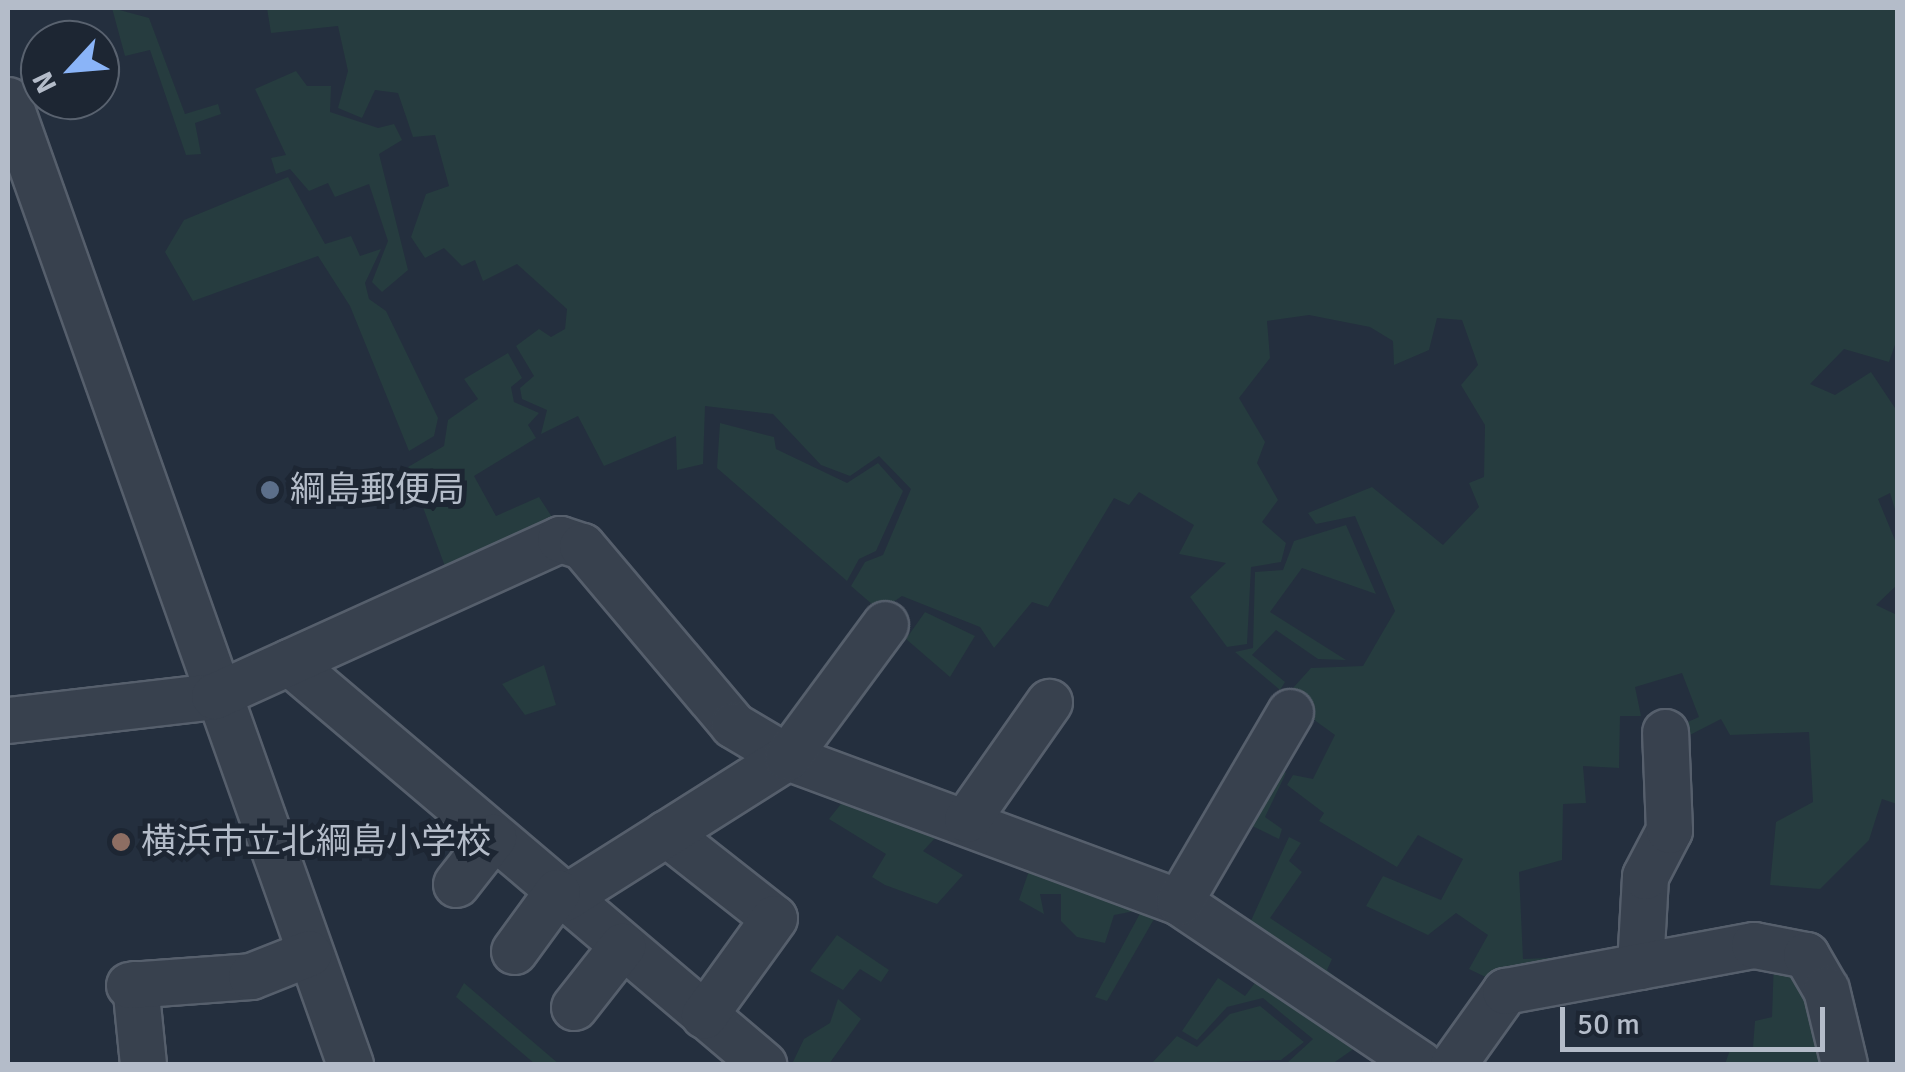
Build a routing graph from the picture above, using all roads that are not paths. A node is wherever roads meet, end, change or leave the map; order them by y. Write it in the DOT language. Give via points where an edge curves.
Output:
graph roads {
  1 [pos="8,100"];
  2 [pos="26,222"];
  3 [pos="885,624"];
  4 [pos="289,662"];
  5 [pos="214,696"];
  6 [pos="1049,702"];
  7 [pos="1290,712"];
  8 [pos="8,720"];
  9 [pos="1665,732"];
  10 [pos="787,757"];
  11 [pos="966,820"];
  12 [pos="666,833"];
  13 [pos="493,837"];
  14 [pos="456,884"];
  15 [pos="561,895"];
  16 [pos="1179,902"];
  17 [pos="622,946"];
  18 [pos="514,951"];
  19 [pos="309,953"];
  20 [pos="1640,966"];
  21 [pos="574,1007"];
  22 [pos="704,1015"];
  23 [pos="1390,1058"];
  24 [pos="143,1064"];
  25 [pos="350,1064"];
  26 [pos="762,1064"];
  27 [pos="1453,1064"];
  28 [pos="1844,1064"];
  1 -- 2 [label="street"];
  2 -- 5 [label="street"];
  3 -- 10 [label="street"];
  4 -- 5 [label="street"];
  4 -- 10 [label="street" via="560,540 582,546 732,725"];
  4 -- 13 [label="street"];
  5 -- 8 [label="street"];
  5 -- 19 [label="street"];
  6 -- 11 [label="street"];
  7 -- 16 [label="street"];
  9 -- 20 [label="street" via="1668,830 1645,876"];
  10 -- 11 [label="street"];
  10 -- 12 [label="street"];
  11 -- 16 [label="street"];
  12 -- 15 [label="street"];
  12 -- 22 [label="street" via="774,918"];
  13 -- 14 [label="street"];
  13 -- 15 [label="street"];
  15 -- 17 [label="street"];
  15 -- 18 [label="street"];
  16 -- 23 [label="street"];
  17 -- 21 [label="street"];
  17 -- 22 [label="street"];
  19 -- 24 [label="street" via="251,976 132,984"];
  19 -- 25 [label="street"];
  20 -- 27 [label="street" via="1505,991"];
  20 -- 28 [label="street" via="1754,945 1806,956 1826,989"];
  22 -- 26 [label="street"];
}
